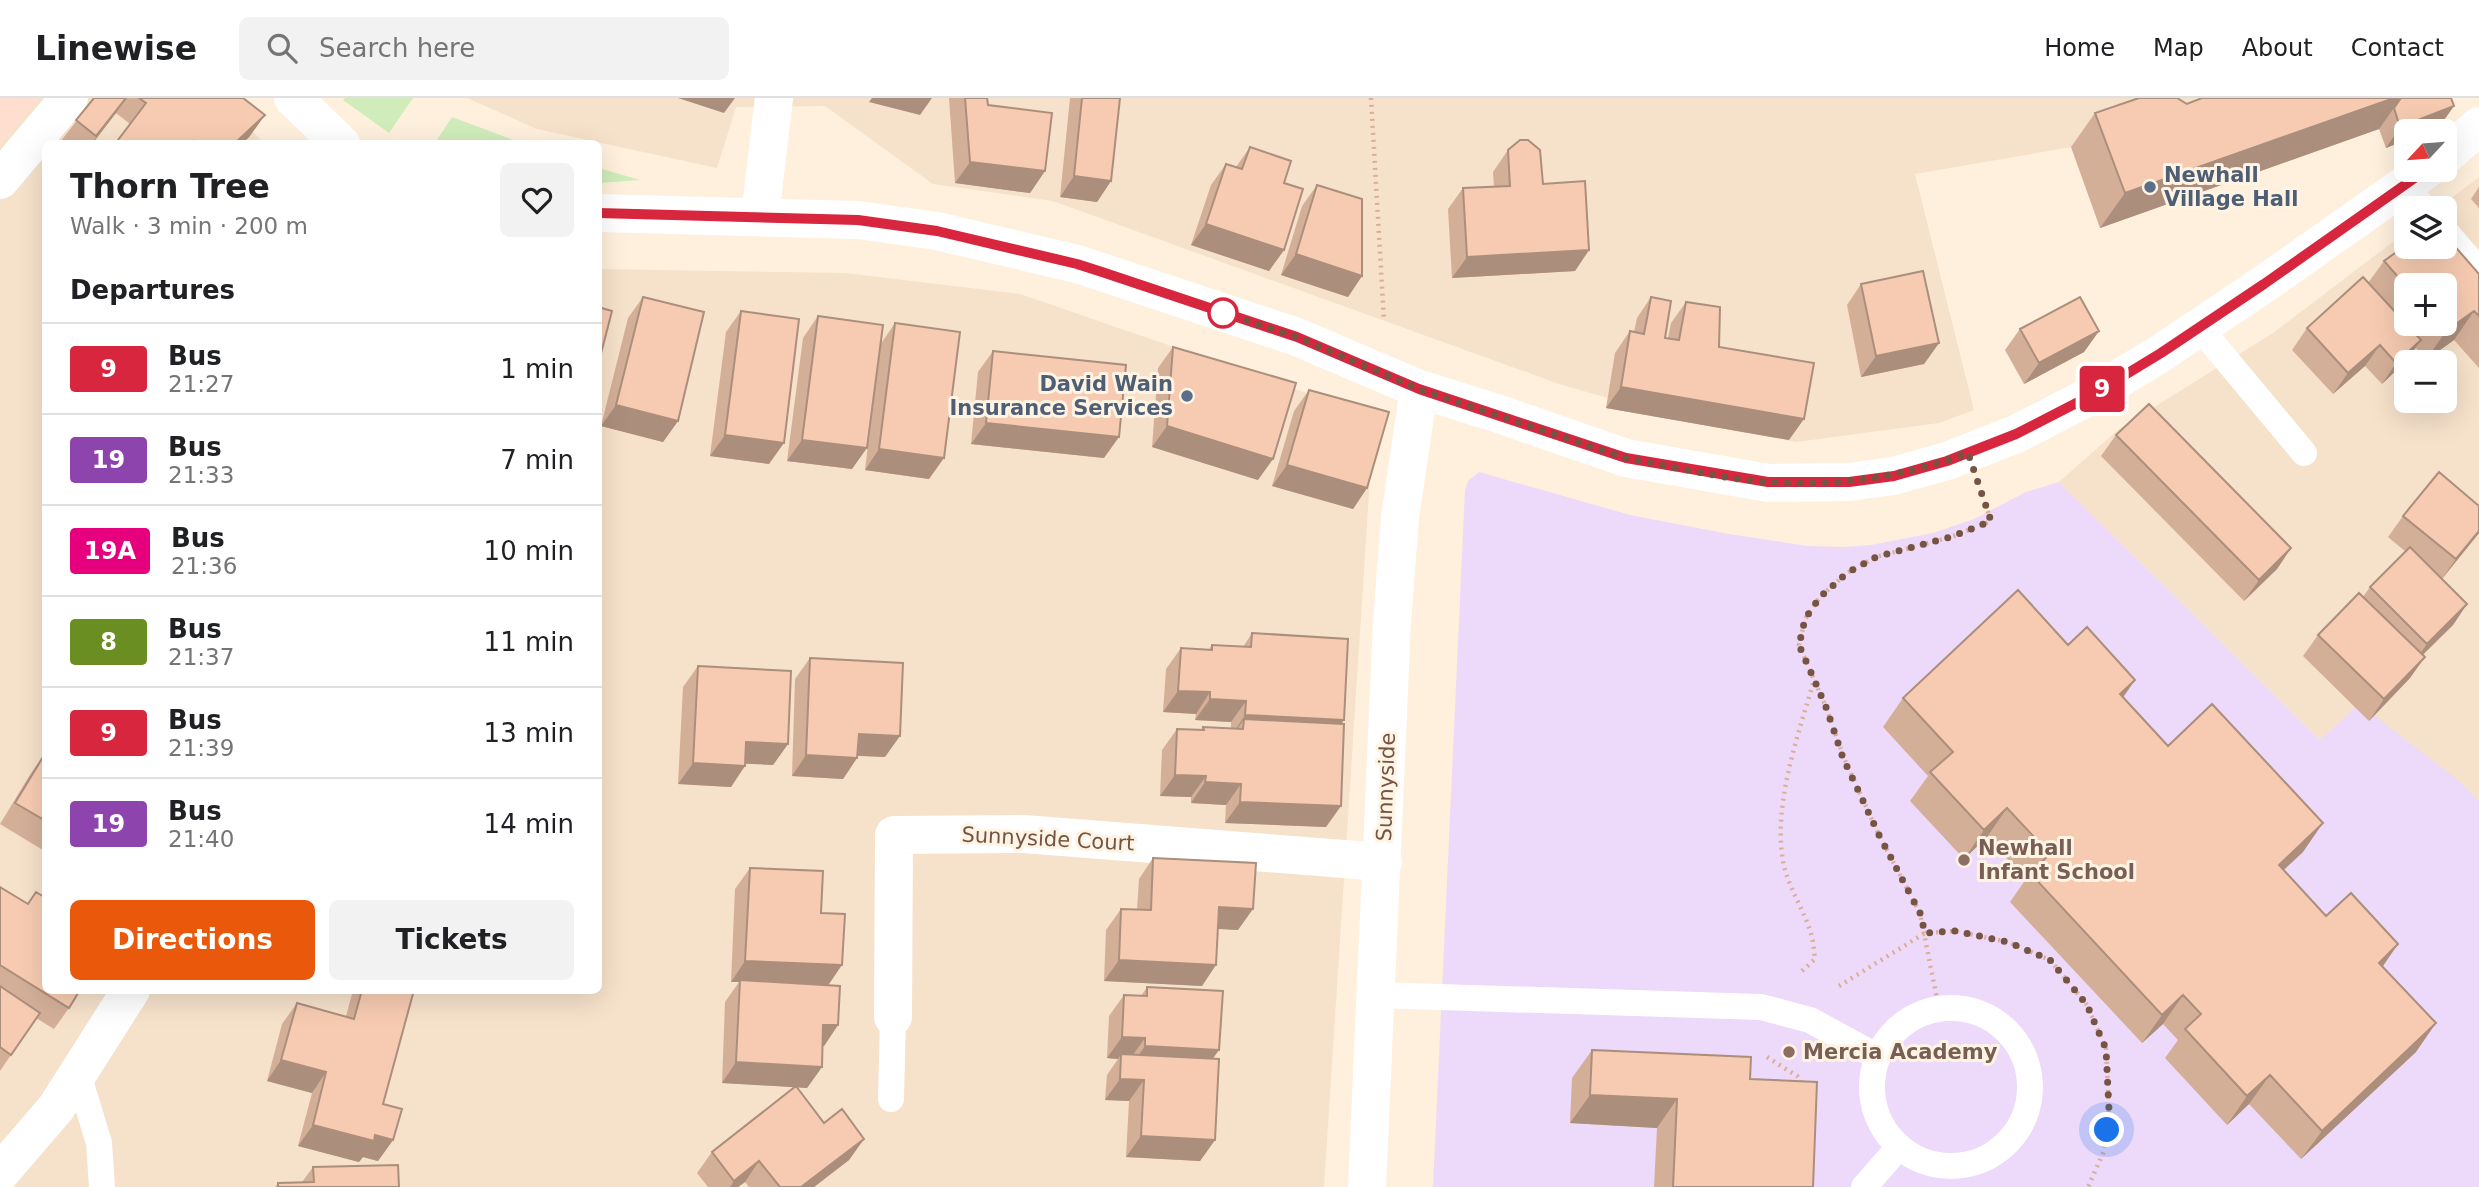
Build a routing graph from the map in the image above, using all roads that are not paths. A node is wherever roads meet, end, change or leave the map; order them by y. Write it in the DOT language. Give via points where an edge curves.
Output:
graph roads {
  1 [pos="69,98"];
  2 [pos="293,98"];
  3 [pos="774,98"];
  4 [pos="2479,127"];
  5 [pos="337,140"];
  6 [pos="2457,146"];
  7 [pos="0,180"];
  8 [pos="2418,188"];
  9 [pos="602,214"];
  10 [pos="760,216"];
  11 [pos="2457,245"];
  12 [pos="2479,270"];
  13 [pos="2199,327"];
  14 [pos="1403,382"];
  15 [pos="2304,453"];
  16 [pos="1383,862"];
  17 [pos="128,994"];
  18 [pos="1377,995"];
  19 [pos="893,1017"];
  20 [pos="1878,1057"];
  21 [pos="78,1074"];
  22 [pos="891,1099"];
  23 [pos="1899,1147"];
  24 [pos="0,1173"];
  25 [pos="102,1187"];
  26 [pos="1367,1187"];
  27 [pos="1864,1187"];
  1 -- 7 [label="street"];
  2 -- 5 [label="street"];
  3 -- 10 [label="street"];
  4 -- 6 [label="street"];
  8 -- 13 [label="street"];
  9 -- 10 [label="street"];
  10 -- 14 [label="street" via="858,220 937,231 1077,264 1297,337"];
  11 -- 12 [label="lane"];
  13 -- 14 [label="street" via="2092,395 2016,434 1894,476 1849,482 1768,482 1626,458"];
  13 -- 15 [label="lane"];
  14 -- 16 [label="street, Sunnyside"];
  16 -- 18 [label="street, Sunnyside"];
  16 -- 19 [label="street, Sunnyside Court" via="1024,834 894,835"];
  17 -- 21 [label="street"];
  18 -- 20 [label="lane" via="1761,1007 1810,1020"];
  18 -- 26 [label="street, Sunnyside"];
  19 -- 22 [label="lane"];
  20 -- 23 [label="lane" via="1872,1081 1874,1105 1883,1128"];
  20 -- 23 [label="lane" via="1902,1025 1920,1014 1959,1008 1978,1012 2011,1034 2028,1070 2027,1110 2019,1128 1992,1156 1954,1167 1934,1165"];
  21 -- 24 [label="street" via="56,1108"];
  21 -- 25 [label="lane" via="99,1143"];
  23 -- 27 [label="lane"];
}
